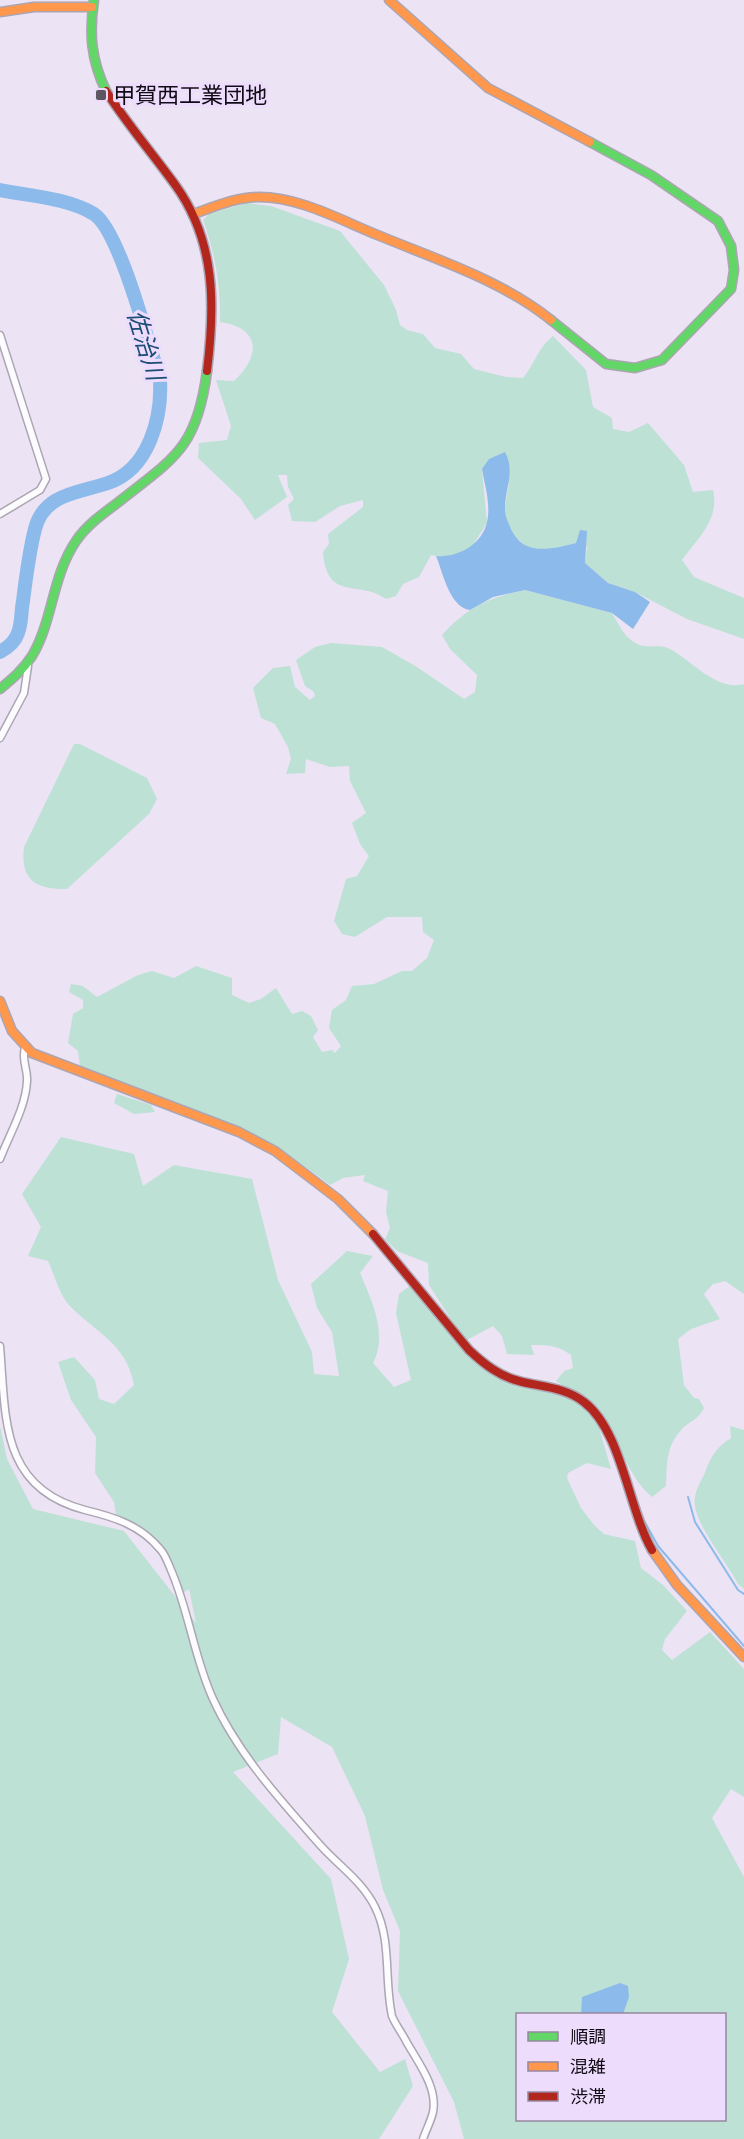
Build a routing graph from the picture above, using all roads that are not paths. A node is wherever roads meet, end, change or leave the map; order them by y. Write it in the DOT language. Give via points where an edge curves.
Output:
graph roads {
  1 [pos="389,0"];
  2 [pos="93,3"];
  3 [pos="0,12"];
  4 [pos="193,214"];
  5 [pos="0,334"];
  6 [pos="0,513"];
  7 [pos="28,666"];
  8 [pos="0,689"];
  9 [pos="0,738"];
  10 [pos="0,1001"];
  11 [pos="25,1048"];
  12 [pos="0,1159"];
  13 [pos="0,1346"];
  14 [pos="744,1657"];
  15 [pos="423,2139"];
  1 -- 4 [label="street" via="488,88 651,175 718,220 731,246 731,289 662,360 635,368 606,364 531,304 494,283 299,203 259,197 230,201"];
  2 -- 3 [label="street"];
  2 -- 4 [label="street" via="92,54 102,87"];
  4 -- 7 [label="street" via="207,253 214,308 202,408 195,428 171,459 87,527 75,542"];
  5 -- 6 [label="street" via="46,479 39,490"];
  7 -- 8 [label="street"];
  7 -- 9 [label="street" via="24,693"];
  10 -- 11 [label="street" via="12,1031"];
  11 -- 12 [label="street" via="27,1082"];
  11 -- 14 [label="street" via="64,1067 263,1143 339,1199 369,1227 481,1361 506,1377 554,1386 583,1401 605,1428 646,1540 682,1589"];
  13 -- 15 [label="street" via="9,1435 26,1476 46,1495 129,1524 162,1550 212,1697 227,1725 263,1779 366,1890 386,1945 393,2017 433,2094 434,2111"];
}
